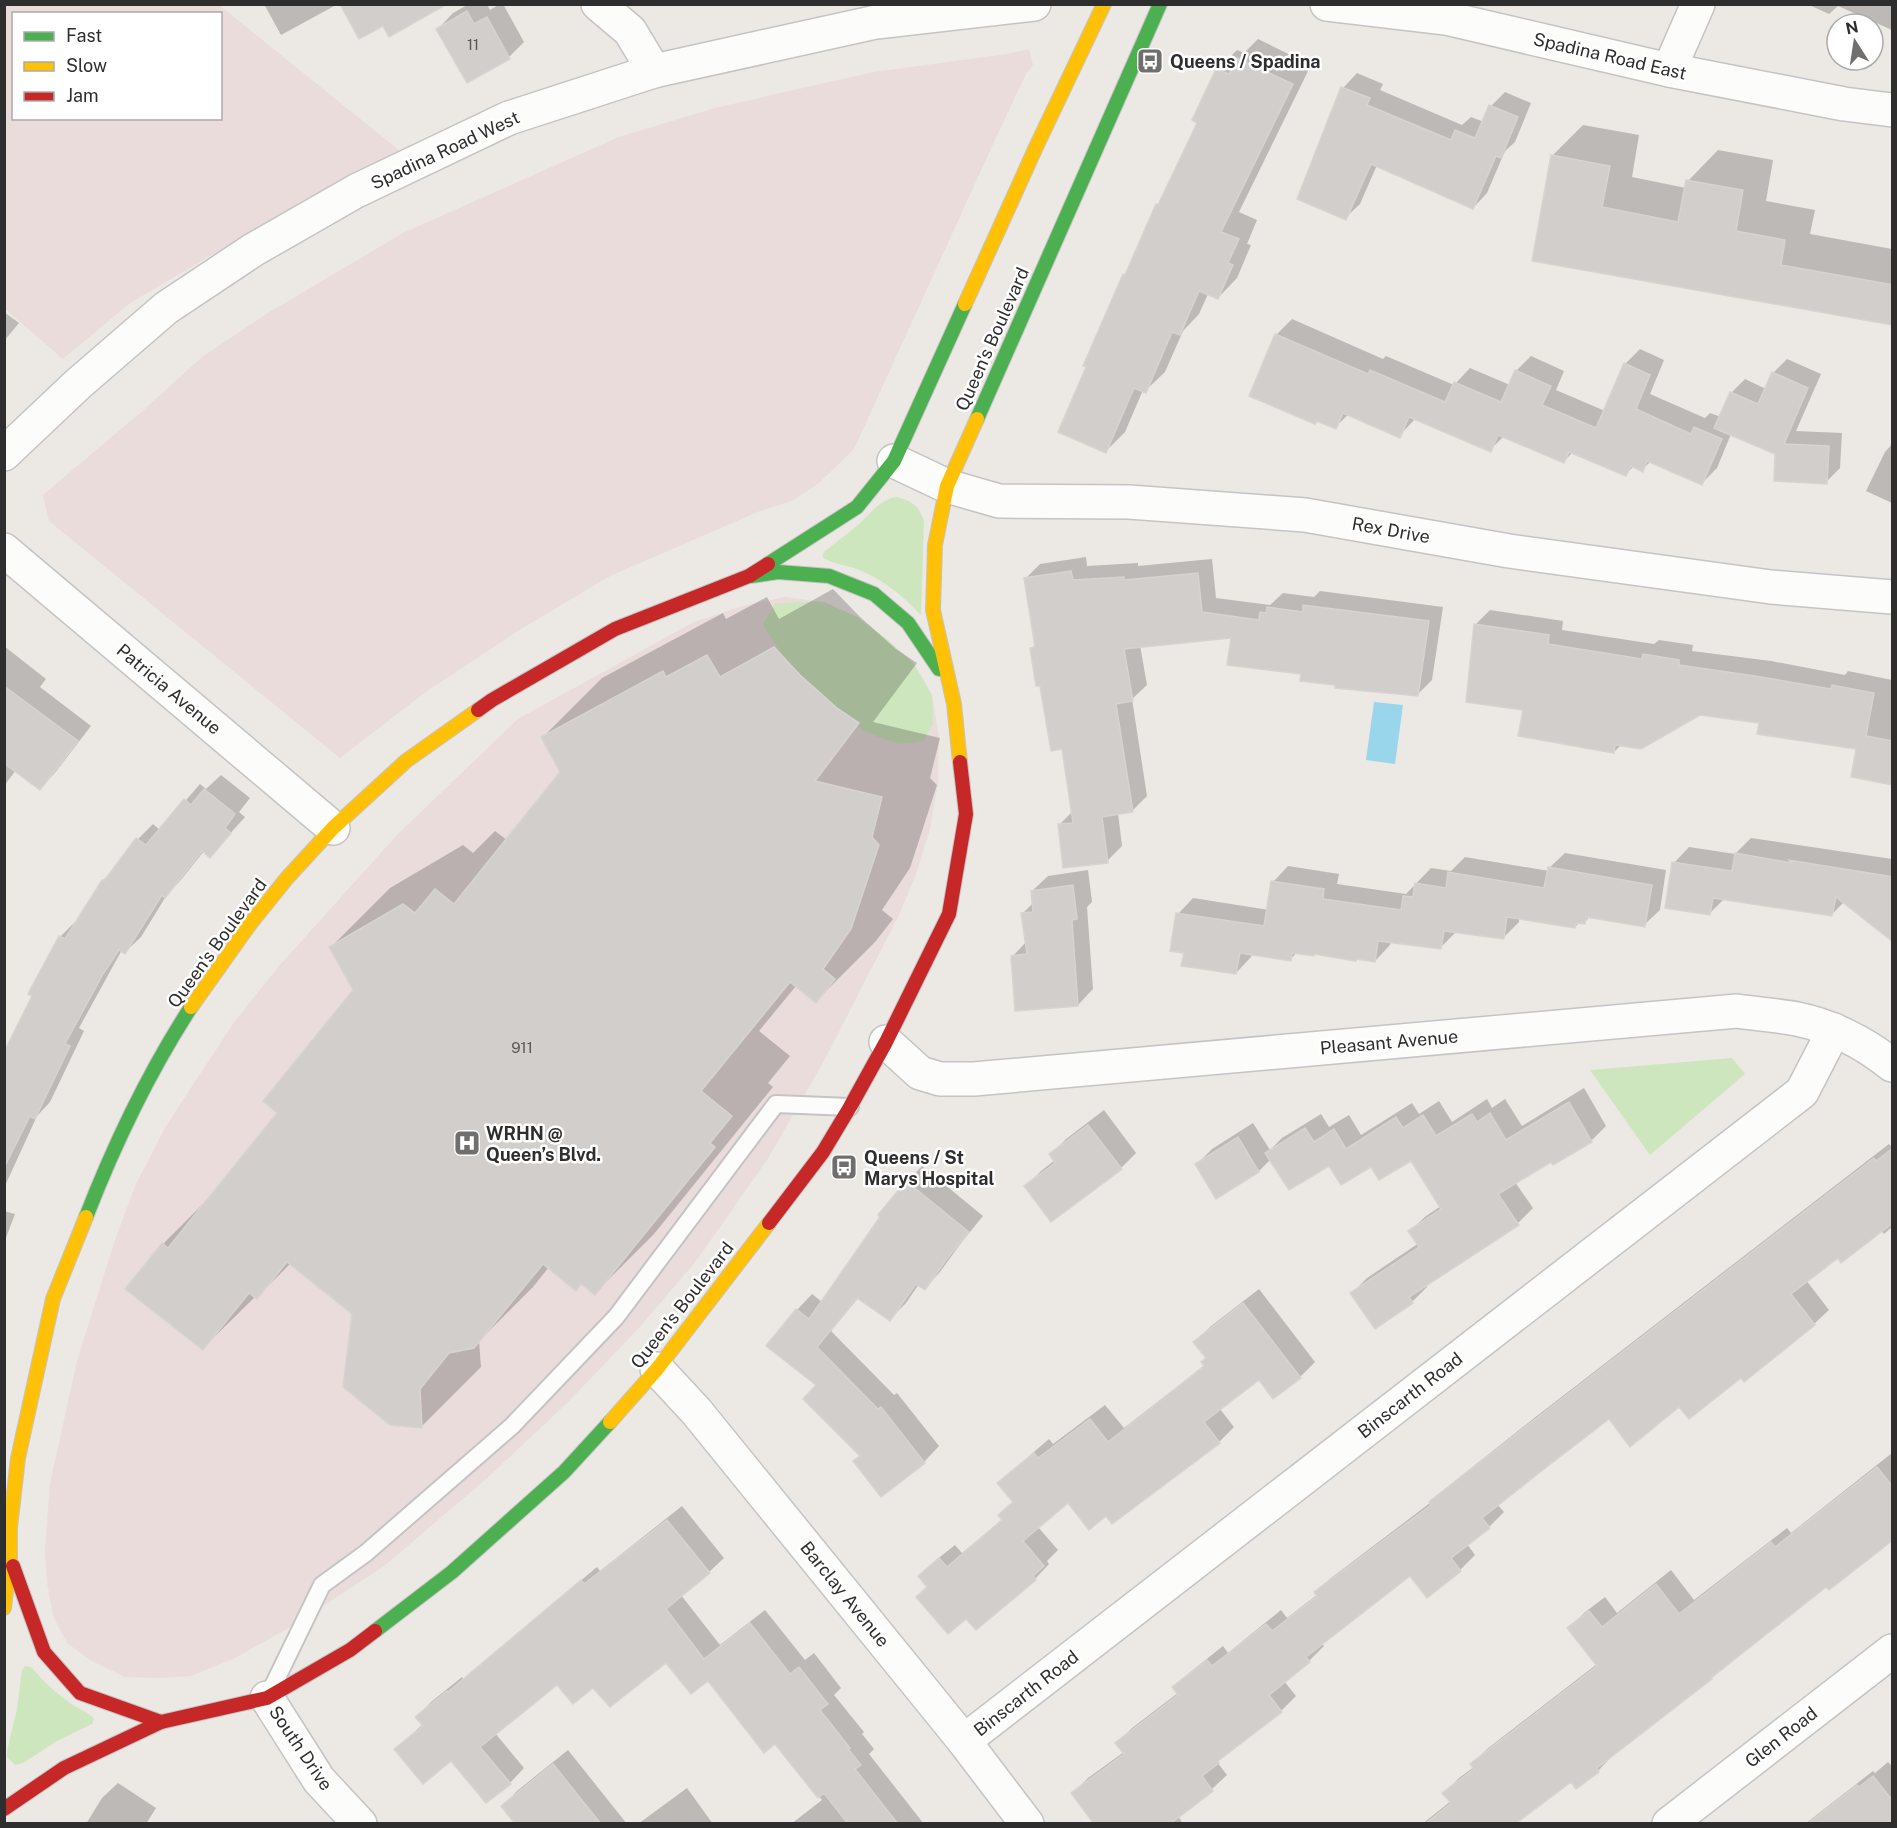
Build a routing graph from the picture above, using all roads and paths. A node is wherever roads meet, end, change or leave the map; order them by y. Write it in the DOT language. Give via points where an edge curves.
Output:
graph roads {
  1 [pos="598,4"];
  2 [pos="1034,4"];
  3 [pos="1104,4"];
  4 [pos="1160,4"];
  5 [pos="1327,4"];
  6 [pos="1698,4"];
  7 [pos="873,13"];
  8 [pos="1669,70"];
  9 [pos="654,71"];
  10 [pos="1893,110"];
  11 [pos="4,454"];
  12 [pos="894,461"];
  13 [pos="947,486"];
  14 [pos="4,550"];
  15 [pos="749,576"];
  16 [pos="1893,597"];
  17 [pos="954,704"];
  18 [pos="333,828"];
  19 [pos="1834,1030"];
  20 [pos="886,1042"];
  21 [pos="1893,1065"];
  22 [pos="850,1107"];
  23 [pos="657,1369"];
  24 [pos="8,1537"];
  25 [pos="4,1608"];
  26 [pos="1893,1651"];
  27 [pos="267,1698"];
  28 [pos="161,1722"];
  29 [pos="964,1741"];
  30 [pos="4,1809"];
  31 [pos="360,1824"];
  32 [pos="1027,1824"];
  33 [pos="1669,1824"];
  1 -- 9 [label="street" via="630,31"];
  2 -- 7 [label="street, Spadina Road West"];
  3 -- 12 [label="street, Queen's Boulevard"];
  4 -- 13 [label="street, Queen's Boulevard"];
  5 -- 8 [label="street, Spadina Road East" via="1446,18"];
  6 -- 8 [label="street"];
  7 -- 9 [label="street, Spadina Road West"];
  8 -- 10 [label="street, Spadina Road East"];
  9 -- 11 [label="street, Spadina Road West" via="509,118 356,192 253,250 166,308"];
  12 -- 13 [label="street, Rex Drive"];
  12 -- 15 [label="street, Queen's Boulevard" via="857,507"];
  13 -- 16 [label="street, Rex Drive" via="999,501 1129,502 1305,515 1509,551 1771,587"];
  13 -- 17 [label="street, Queen's Boulevard" via="935,545 933,610"];
  14 -- 18 [label="street, Patricia Avenue"];
  15 -- 17 [label="street, Queen's Boulevard" via="778,572 830,576 874,594 908,623 937,665"];
  15 -- 18 [label="street, Queen's Boulevard" via="615,628 492,700 406,761"];
  17 -- 20 [label="street, Queen's Boulevard" via="966,814 949,914"];
  18 -- 24 [label="street, Queen's Boulevard" via="287,878 202,990 141,1095 95,1193 53,1299 18,1458"];
  19 -- 20 [label="street, Pleasant Avenue" via="1797,1019 1737,1011 974,1079 940,1079 920,1073"];
  19 -- 21 [label="street, Pleasant Avenue"];
  19 -- 29 [label="street, Binscarth Road" via="1802,1092"];
  20 -- 22 [label="street, Queen's Boulevard"];
  22 -- 23 [label="street, Queen's Boulevard" via="823,1152"];
  22 -- 27 [label="lane" via="776,1104 616,1317 512,1426 366,1553 322,1585"];
  23 -- 27 [label="street, Queen's Boulevard" via="564,1472 452,1572 350,1650"];
  23 -- 29 [label="street, Barclay Avenue" via="696,1411"];
  24 -- 25 [label="street, Queen's Boulevard"];
  24 -- 28 [label="street, Queen's Boulevard" via="44,1652 80,1693"];
  26 -- 33 [label="street, Glen Road"];
  27 -- 28 [label="street, Queen's Boulevard"];
  27 -- 31 [label="street, South Drive" via="319,1780"];
  28 -- 30 [label="street, Queen's Boulevard" via="64,1768"];
  29 -- 32 [label="street, Barclay Avenue"];
}
